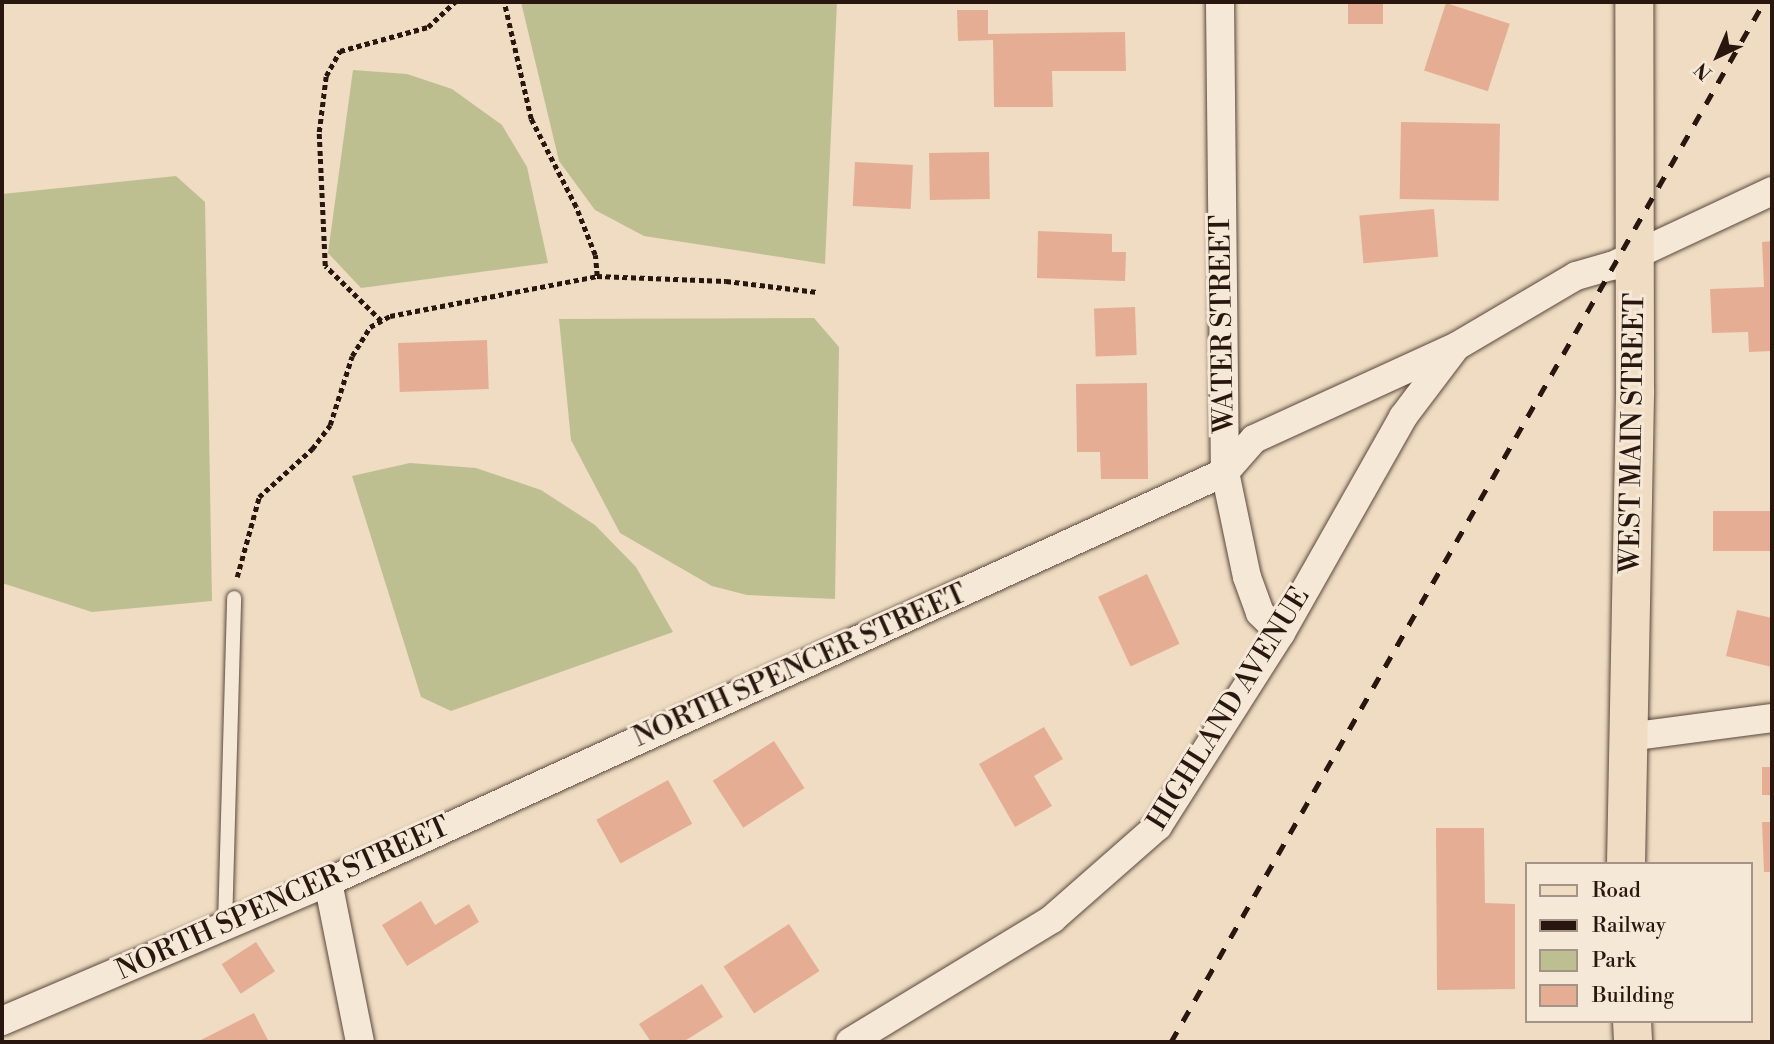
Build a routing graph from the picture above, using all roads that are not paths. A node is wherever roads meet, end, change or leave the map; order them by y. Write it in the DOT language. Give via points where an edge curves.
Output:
graph roads {
  1 [pos="1220,2"];
  2 [pos="1634,2"];
  3 [pos="1772,191"];
  4 [pos="1634,255"];
  5 [pos="1457,346"];
  6 [pos="1225,472"];
  7 [pos="234,598"];
  8 [pos="1281,633"];
  9 [pos="1772,718"];
  10 [pos="1628,737"];
  11 [pos="1626,862"];
  12 [pos="328,882"];
  13 [pos="225,926"];
  14 [pos="2,1021"];
  15 [pos="1632,1023"];
  16 [pos="359,1042"];
  17 [pos="850,1042"];
  18 [pos="1633,1042"];
  1 -- 6 [label="street, WATER STREET"];
  2 -- 4 [label="main road, WEST MAIN STREET"];
  3 -- 4 [label="street, NORTH SPENCER STREET"];
  4 -- 5 [label="street, NORTH SPENCER STREET" via="1576,276"];
  4 -- 10 [label="main road, WEST MAIN STREET"];
  5 -- 6 [label="street, NORTH SPENCER STREET" via="1254,439"];
  5 -- 8 [label="street, HIGHLAND AVENUE" via="1403,417"];
  6 -- 8 [label="street, WATER STREET" via="1247,577 1260,613"];
  6 -- 12 [label="street, NORTH SPENCER STREET"];
  7 -- 13 [label="lane"];
  8 -- 17 [label="street, HIGHLAND AVENUE" via="1193,776 1130,856 1052,919"];
  9 -- 10 [label="street"];
  10 -- 11 [label="main road, WEST MAIN STREET"];
  12 -- 13 [label="street, NORTH SPENCER STREET"];
  12 -- 16 [label="street"];
  13 -- 14 [label="street, NORTH SPENCER STREET"];
  15 -- 18 [label="main road"];
}
